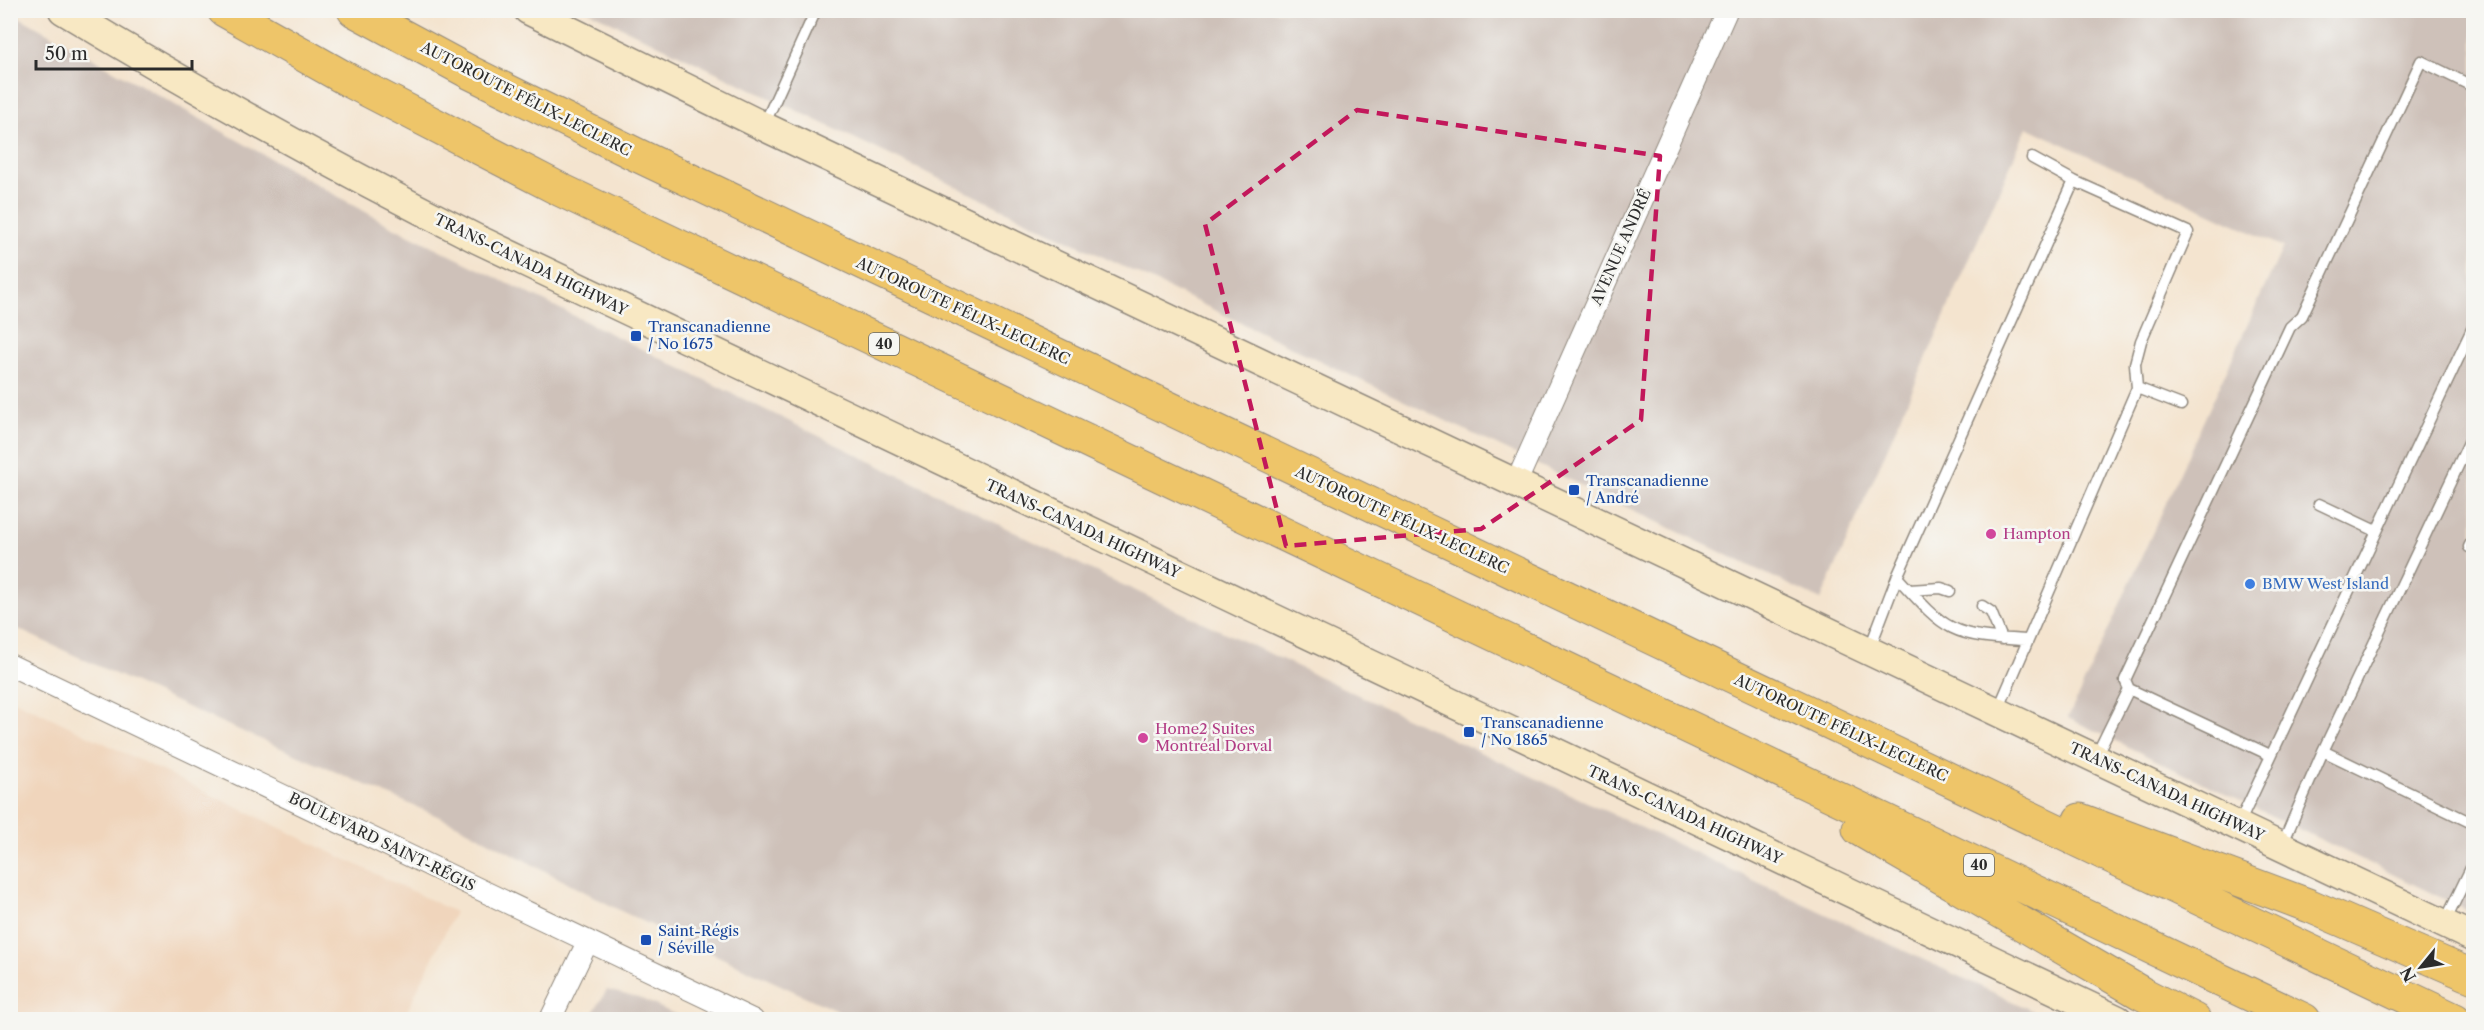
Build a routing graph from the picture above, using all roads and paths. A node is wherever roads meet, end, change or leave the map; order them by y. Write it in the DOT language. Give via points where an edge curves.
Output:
graph roads {
  1 [pos="63,10"];
  2 [pos="224,10"];
  3 [pos="354,10"];
  4 [pos="528,10"];
  5 [pos="816,10"];
  6 [pos="1727,10"];
  7 [pos="2474,87"];
  8 [pos="764,126"];
  9 [pos="2032,158"];
  10 [pos="2074,181"];
  11 [pos="2474,325"];
  12 [pos="2137,388"];
  13 [pos="2181,405"];
  14 [pos="2474,432"];
  15 [pos="2462,458"];
  16 [pos="2474,464"];
  17 [pos="1516,483"];
  18 [pos="2319,504"];
  19 [pos="2376,531"];
  20 [pos="1897,577"];
  21 [pos="1909,590"];
  22 [pos="1950,591"];
  23 [pos="1982,606"];
  24 [pos="2002,639"];
  25 [pos="2026,640"];
  26 [pos="1868,650"];
  27 [pos="10,665"];
  28 [pos="2129,689"];
  29 [pos="1655,711"];
  30 [pos="1997,711"];
  31 [pos="1854,734"];
  32 [pos="2323,751"];
  33 [pos="2270,755"];
  34 [pos="2095,758"];
  35 [pos="2474,824"];
  36 [pos="2238,826"];
  37 [pos="2282,847"];
  38 [pos="2474,862"];
  39 [pos="2444,924"];
  40 [pos="2474,938"];
  41 [pos="588,941"];
  42 [pos="2474,977"];
  43 [pos="550,1020"];
  44 [pos="753,1020"];
  45 [pos="2118,1020"];
  46 [pos="2194,1020"];
  47 [pos="2304,1020"];
  48 [pos="2455,1020"];
  1 -- 45 [label="main road, TRANS-CANADA HIGHWAY" via="273,132 477,239"];
  2 -- 29 [label="highway, 40" via="360,87 561,190"];
  3 -- 31 [label="highway, AUTOROUTE FÉLIX-LECLERC" via="645,159"];
  4 -- 8 [label="main road, TRANS-CANADA HIGHWAY"];
  5 -- 8 [label="lane"];
  6 -- 17 [label="street, AVENUE ANDRÉ"];
  7 -- 28 [label="lane" via="2421,61 2302,316 2290,327 2125,680"];
  8 -- 17 [label="main road, TRANS-CANADA HIGHWAY"];
  9 -- 10 [label="lane"];
  10 -- 12 [label="lane" via="2188,232 2141,341 2135,364"];
  10 -- 20 [label="lane"];
  11 -- 19 [label="lane"];
  12 -- 13 [label="lane"];
  12 -- 25 [label="lane"];
  14 -- 15 [label="lane"];
  15 -- 16 [label="lane"];
  15 -- 32 [label="lane"];
  17 -- 26 [label="main road, TRANS-CANADA HIGHWAY"];
  18 -- 19 [label="lane"];
  19 -- 33 [label="lane"];
  20 -- 21 [label="lane"];
  20 -- 26 [label="lane"];
  21 -- 22 [label="lane"];
  21 -- 24 [label="lane" via="1932,616 1951,629 1981,638"];
  23 -- 24 [label="lane" via="1991,612"];
  24 -- 25 [label="lane"];
  25 -- 30 [label="lane"];
  26 -- 30 [label="main road, TRANS-CANADA HIGHWAY"];
  27 -- 41 [label="street, BOULEVARD SAINT-RÉGIS"];
  28 -- 33 [label="lane"];
  28 -- 34 [label="lane"];
  29 -- 46 [label="highway"];
  29 -- 47 [label="highway, 40"];
  30 -- 34 [label="main road, TRANS-CANADA HIGHWAY"];
  31 -- 42 [label="highway" via="2310,906"];
  31 -- 48 [label="highway, AUTOROUTE FÉLIX-LECLERC"];
  32 -- 35 [label="lane"];
  32 -- 37 [label="lane"];
  33 -- 36 [label="lane"];
  34 -- 36 [label="main road, TRANS-CANADA HIGHWAY"];
  36 -- 37 [label="main road, TRANS-CANADA HIGHWAY"];
  37 -- 39 [label="main road, TRANS-CANADA HIGHWAY"];
  38 -- 39 [label="lane"];
  39 -- 40 [label="main road, TRANS-CANADA HIGHWAY"];
  41 -- 43 [label="street"];
  41 -- 44 [label="street, BOULEVARD SAINT-RÉGIS"];
}
